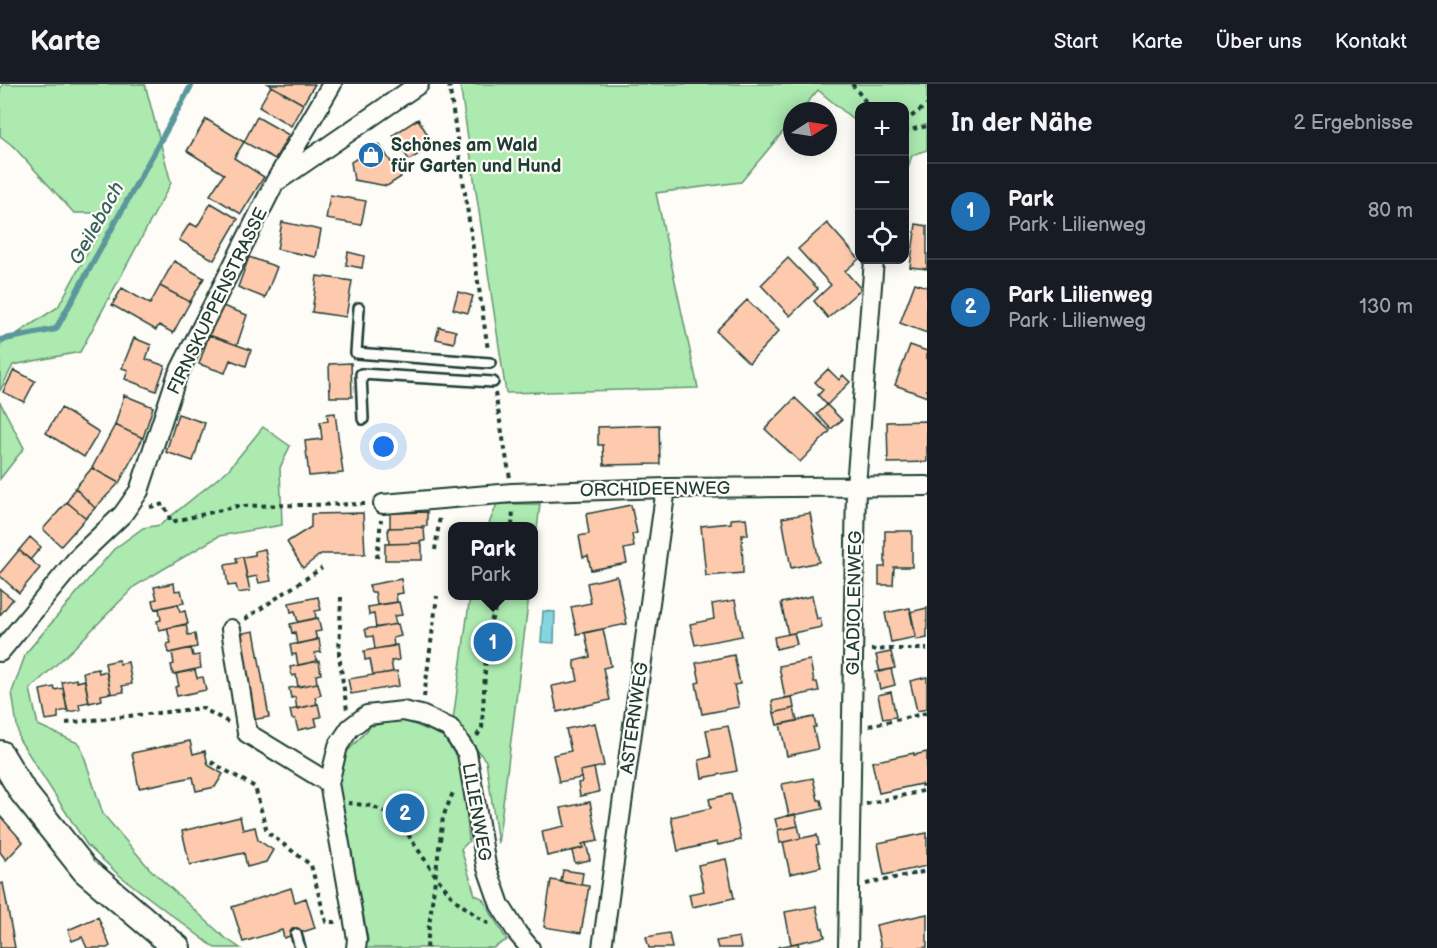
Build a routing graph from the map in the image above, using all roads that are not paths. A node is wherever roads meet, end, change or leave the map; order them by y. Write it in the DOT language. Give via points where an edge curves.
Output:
graph roads {
  1 [pos="332,84"];
  2 [pos="419,84"];
  3 [pos="275,182"];
  4 [pos="874,264"];
  5 [pos="359,308"];
  6 [pos="490,363"];
  7 [pos="493,382"];
  8 [pos="363,419"];
  9 [pos="856,486"];
  10 [pos="927,486"];
  11 [pos="666,488"];
  12 [pos="383,504"];
  13 [pos="231,629"];
  14 [pos="0,652"];
  15 [pos="0,754"];
  16 [pos="331,792"];
  17 [pos="296,934"];
  18 [pos="177,948"];
  19 [pos="300,948"];
  20 [pos="356,948"];
  21 [pos="530,948"];
  22 [pos="602,948"];
  23 [pos="848,948"];
  1 -- 3 [label="street, FIRNSKUPPENSTRASSE"];
  2 -- 3 [label="street, FIRNSKUPPENSTRASSE"];
  3 -- 14 [label="street, FIRNSKUPPENSTRASSE" via="177,376 139,491"];
  4 -- 9 [label="street, GLADIOLENWEG"];
  5 -- 6 [label="lane" via="356,353"];
  7 -- 8 [label="lane" via="361,374"];
  9 -- 10 [label="street, ORCHIDEENWEG"];
  9 -- 11 [label="street, ORCHIDEENWEG"];
  9 -- 23 [label="street, GLADIOLENWEG"];
  11 -- 12 [label="street, ORCHIDEENWEG" via="512,493"];
  11 -- 22 [label="street, ASTERNWEG"];
  13 -- 16 [label="street" via="247,733"];
  15 -- 18 [label="main road" via="23,792 85,870"];
  16 -- 20 [label="street" via="355,922"];
  16 -- 21 [label="street, LILIENWEG" via="338,746 350,728 367,715 403,711 450,729 467,753 486,865 500,904"];
  17 -- 19 [label="lane"];
}
